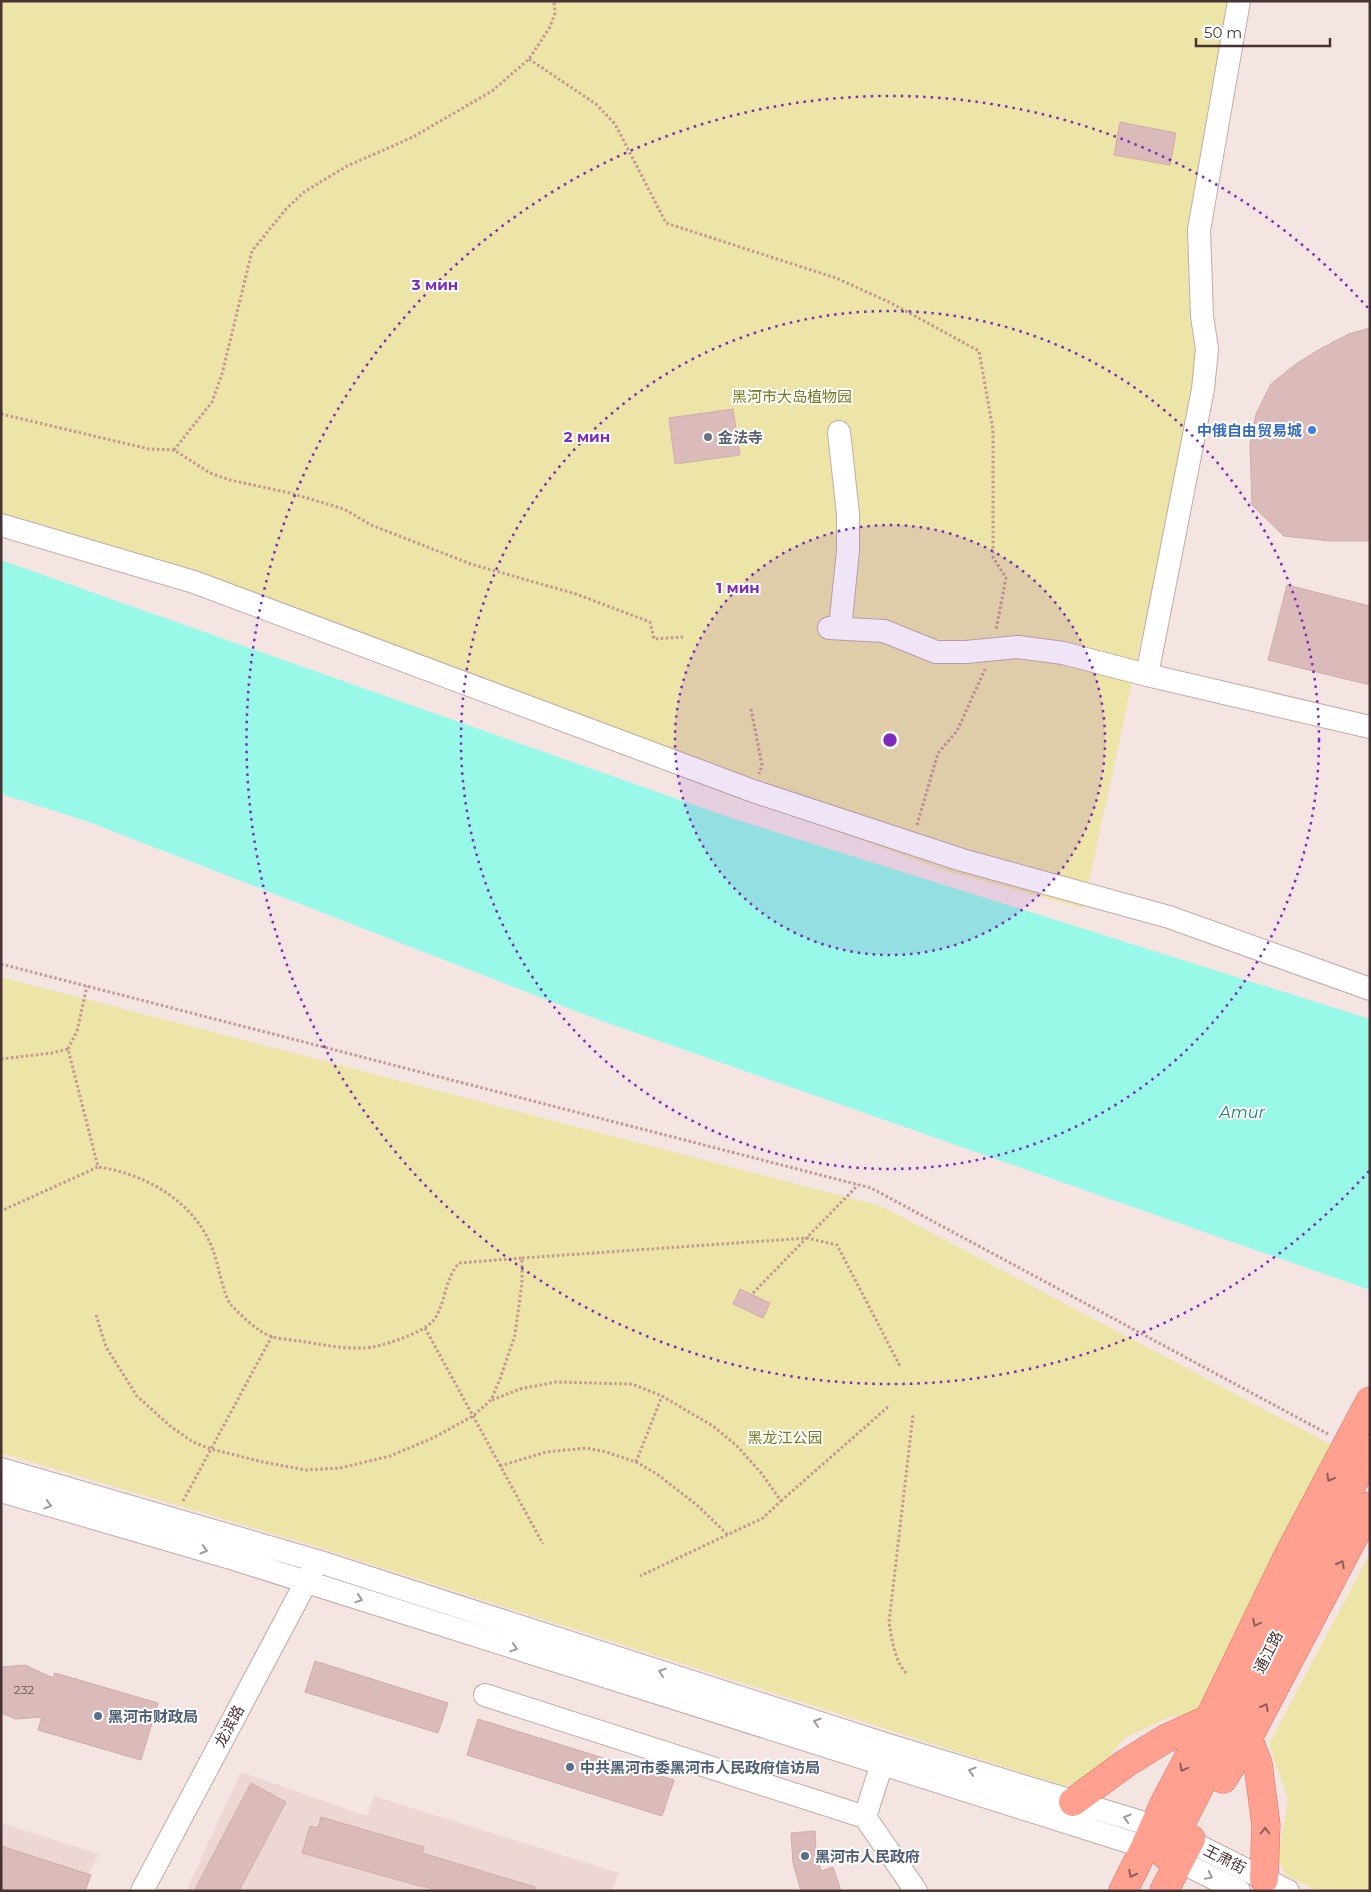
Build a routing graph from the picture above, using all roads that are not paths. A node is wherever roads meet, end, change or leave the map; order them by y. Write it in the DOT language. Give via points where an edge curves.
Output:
graph roads {
  1 [pos="1239,1"];
  2 [pos="838,432"];
  3 [pos="1,525"];
  4 [pos="1147,675"];
  5 [pos="1370,727"];
  6 [pos="1370,989"];
  7 [pos="1370,1401"];
  8 [pos="1352,1441"];
  9 [pos="1,1469"];
  10 [pos="1,1491"];
  11 [pos="1370,1506"];
  12 [pos="317,1562"];
  13 [pos="306,1582"];
  14 [pos="485,1694"];
  15 [pos="1209,1719"];
  16 [pos="1248,1738"];
  17 [pos="885,1755"];
  18 [pos="1073,1802"];
  19 [pos="865,1817"];
  20 [pos="1168,1844"];
  21 [pos="1276,1885"];
  22 [pos="142,1891"];
  23 [pos="916,1891"];
  24 [pos="1123,1891"];
  25 [pos="1164,1891"];
  26 [pos="1239,1891"];
  1 -- 4 [label="street" via="1199,230 1202,316 1207,348 1203,389"];
  2 -- 4 [label="street" via="848,514 848,550 835,628 884,630 936,652 1018,647 1063,653"];
  3 -- 6 [label="street" via="194,582 753,791 913,845 1169,917"];
  4 -- 5 [label="street"];
  7 -- 8 [label="main road"];
  8 -- 15 [label="main road, one-way" via="1287,1558"];
  8 -- 20 [label="main road, 通江路"];
  9 -- 12 [label="street"];
  10 -- 13 [label="street, one-way"];
  16 -- 11 [label="main road, one-way"];
  12 -- 13 [label="street, 龙滨路"];
  17 -- 12 [label="street, one-way"];
  13 -- 17 [label="street, one-way"];
  13 -- 22 [label="street, 龙滨路"];
  14 -- 19 [label="street"];
  15 -- 18 [label="main road" via="1165,1739"];
  15 -- 20 [label="main road, one-way"];
  16 -- 20 [label="main road"];
  21 -- 16 [label="main road, one-way" via="1258,1764"];
  18 -- 17 [label="street, one-way"];
  17 -- 19 [label="street"];
  17 -- 20 [label="street"];
  20 -- 18 [label="street, one-way"];
  19 -- 23 [label="street"];
  20 -- 21 [label="street, 王肃街"];
  20 -- 24 [label="main road, 通江路, one-way"];
  20 -- 25 [label="main road, 通江路"];
  20 -- 26 [label="street, one-way"];
}
